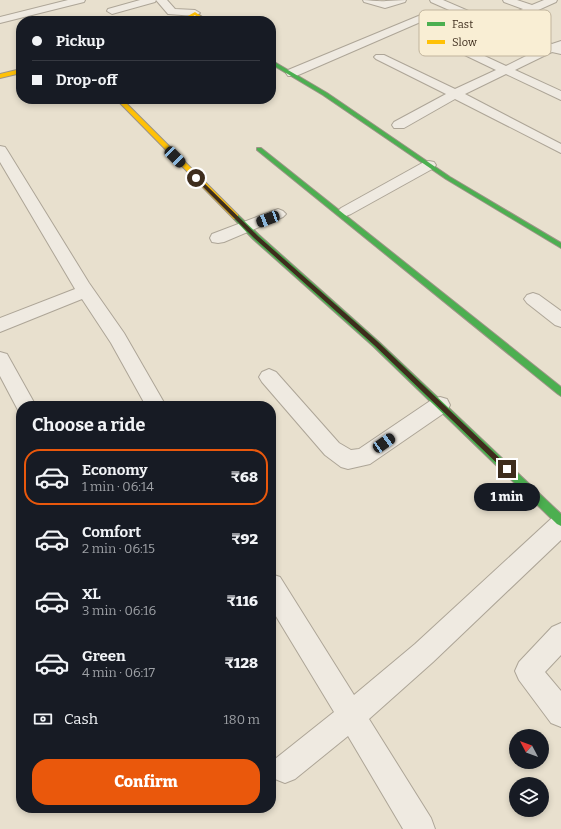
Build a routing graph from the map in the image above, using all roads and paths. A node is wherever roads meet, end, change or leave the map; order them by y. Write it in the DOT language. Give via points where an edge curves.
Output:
graph roads {
  1 [pos="80,0"];
  2 [pos="151,0"];
  3 [pos="161,0"];
  4 [pos="368,0"];
  5 [pos="401,0"];
  6 [pos="435,0"];
  7 [pos="508,0"];
  8 [pos="552,0"];
  9 [pos="532,9"];
  10 [pos="458,10"];
  11 [pos="112,11"];
  12 [pos="33,12"];
  13 [pos="195,13"];
  14 [pos="16,16"];
  15 [pos="16,16"];
  16 [pos="39,16"];
  17 [pos="190,16"];
  18 [pos="199,16"];
  19 [pos="419,19"];
  20 [pos="0,20"];
  21 [pos="476,56"];
  22 [pos="539,56"];
  23 [pos="380,57"];
  24 [pos="276,65"];
  25 [pos="506,70"];
  26 [pos="16,72"];
  27 [pos="292,73"];
  28 [pos="0,76"];
  29 [pos="456,94"];
  30 [pos="561,96"];
  31 [pos="124,104"];
  32 [pos="399,125"];
  33 [pos="561,149"];
  34 [pos="0,150"];
  35 [pos="259,150"];
  36 [pos="429,165"];
  37 [pos="346,211"];
  38 [pos="278,214"];
  39 [pos="246,227"];
  40 [pos="218,238"];
  41 [pos="561,246"];
  42 [pos="86,291"];
  43 [pos="533,299"];
  44 [pos="561,320"];
  45 [pos="0,325"];
  46 [pos="0,359"];
  47 [pos="269,377"];
  48 [pos="561,392"];
  49 [pos="23,401"];
  50 [pos="153,401"];
  51 [pos="440,405"];
  52 [pos="560,520"];
  53 [pos="276,594"];
  54 [pos="561,636"];
  55 [pos="561,713"];
  56 [pos="351,716"];
  57 [pos="285,769"];
  58 [pos="420,829"];
  1 -- 12 [label="street"];
  2 -- 11 [label="street"];
  3 -- 13 [label="street" via="172,12"];
  4 -- 5 [label="street" via="385,6"];
  6 -- 10 [label="street"];
  7 -- 9 [label="street"];
  8 -- 9 [label="street"];
  12 -- 14 [label="street"];
  12 -- 16 [label="street"];
  13 -- 17 [label="street"];
  13 -- 18 [label="street"];
  15 -- 20 [label="street"];
  19 -- 27 [label="street"];
  21 -- 25 [label="street"];
  22 -- 25 [label="street"];
  23 -- 29 [label="street"];
  24 -- 27 [label="street"];
  25 -- 29 [label="street"];
  25 -- 30 [label="street"];
  26 -- 28 [label="street"];
  27 -- 36 [label="street"];
  29 -- 32 [label="street"];
  29 -- 33 [label="street"];
  31 -- 39 [label="street"];
  34 -- 42 [label="street"];
  35 -- 48 [label="street"];
  36 -- 37 [label="street"];
  36 -- 41 [label="street"];
  38 -- 39 [label="street"];
  39 -- 40 [label="street"];
  39 -- 51 [label="street"];
  42 -- 45 [label="street"];
  42 -- 50 [label="street" via="118,338"];
  43 -- 44 [label="street"];
  46 -- 49 [label="street"];
  47 -- 51 [label="street" via="332,449 348,460 363,458"];
  51 -- 52 [label="street"];
  52 -- 56 [label="street" via="424,653"];
  53 -- 56 [label="street"];
  54 -- 55 [label="street" via="528,671"];
  56 -- 57 [label="street"];
  56 -- 58 [label="street"];
}
